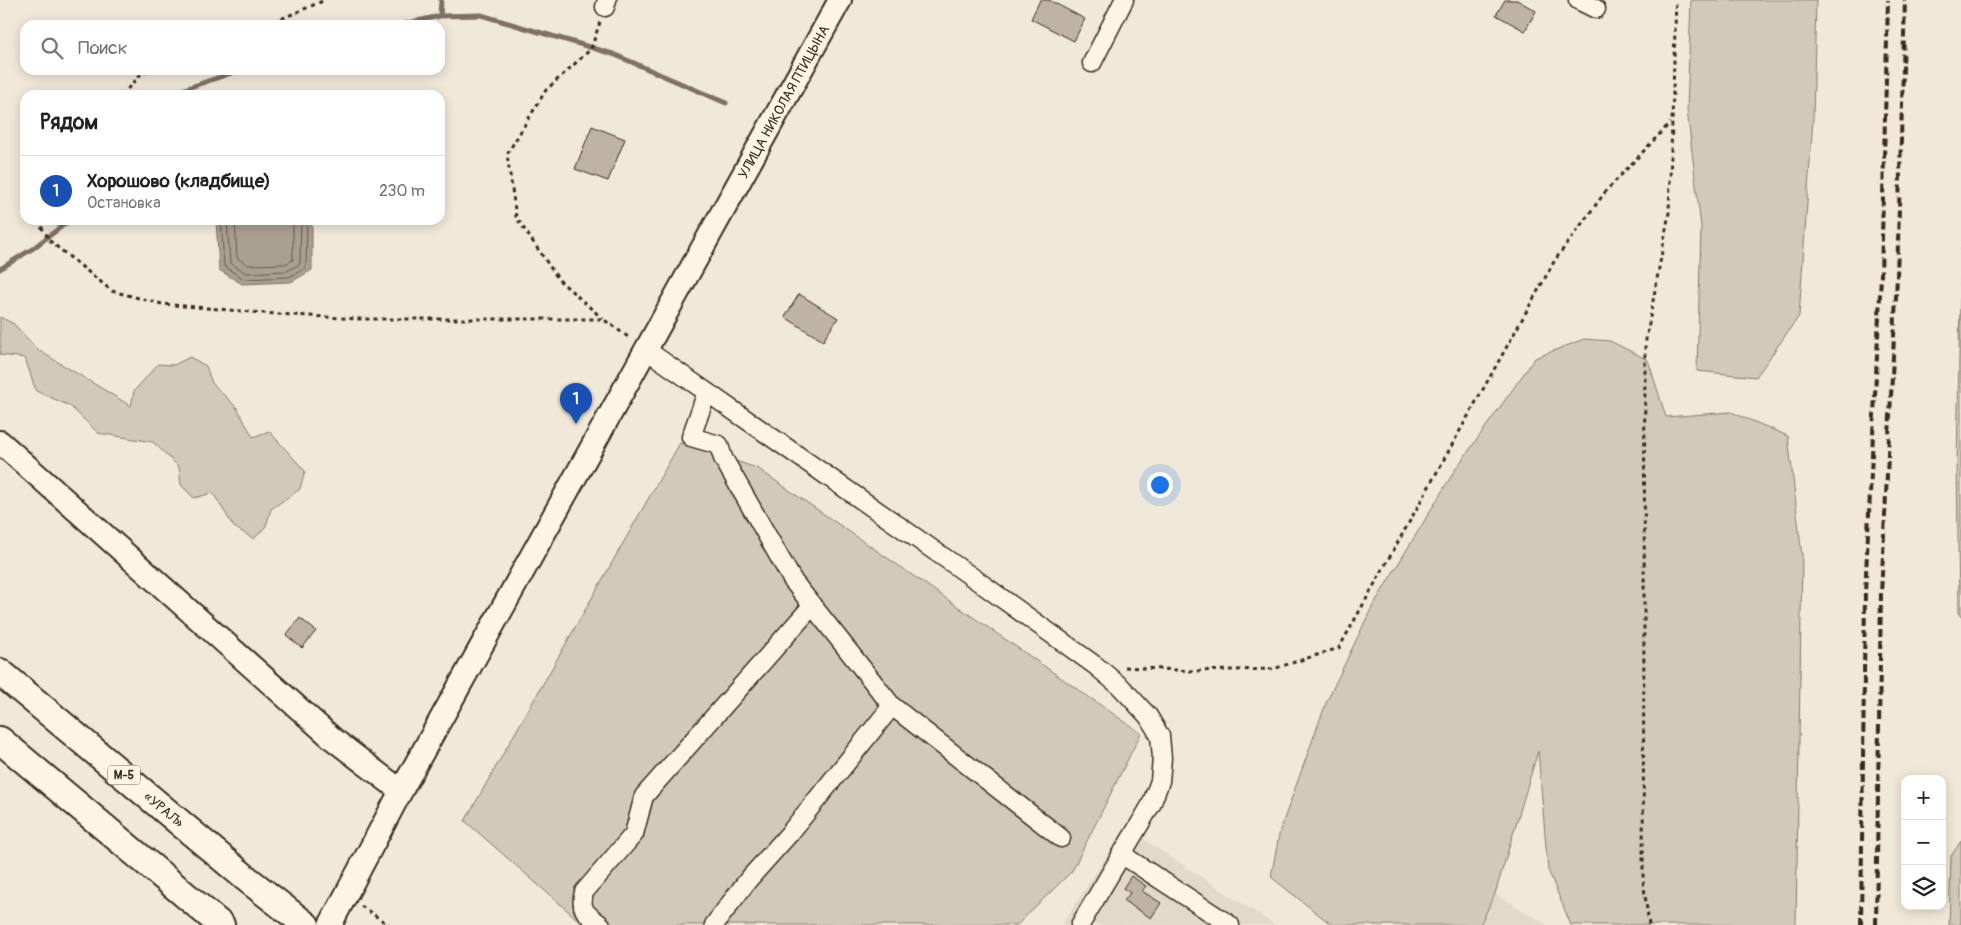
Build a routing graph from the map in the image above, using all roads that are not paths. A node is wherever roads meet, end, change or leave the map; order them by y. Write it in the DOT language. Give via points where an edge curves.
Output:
graph roads {
  1 [pos="840,0"];
  2 [pos="1124,0"];
  3 [pos="1578,0"];
  4 [pos="1596,9"];
  5 [pos="1092,63"];
  6 [pos="645,349"];
  7 [pos="707,392"];
  8 [pos="0,442"];
  9 [pos="812,606"];
  10 [pos="0,672"];
  11 [pos="892,706"];
  12 [pos="0,740"];
  13 [pos="401,791"];
  14 [pos="1061,838"];
  15 [pos="1122,854"];
  16 [pos="219,923"];
  17 [pos="306,925"];
  18 [pos="330,925"];
  19 [pos="601,925"];
  20 [pos="714,925"];
  21 [pos="1080,925"];
  22 [pos="1230,925"];
  1 -- 6 [label="main road, УЛИЦА НИКОЛАЯ ПТИЦЫНА"];
  2 -- 5 [label="street"];
  3 -- 4 [label="street"];
  6 -- 7 [label="street"];
  6 -- 13 [label="main road, УЛИЦА НИКОЛАЯ ПТИЦЫНА"];
  7 -- 9 [label="street" via="692,437 719,445 723,458 793,581"];
  7 -- 15 [label="street" via="1096,666 1148,716 1160,736 1160,781 1151,806"];
  8 -- 13 [label="main road" via="333,739"];
  9 -- 11 [label="street"];
  9 -- 19 [label="street" via="644,796 634,834 584,892 582,903 585,912"];
  10 -- 17 [label="highway, «УРАЛ» / М-5"];
  11 -- 14 [label="street"];
  11 -- 20 [label="street"];
  12 -- 16 [label="highway"];
  13 -- 18 [label="main road, УЛИЦА НИКОЛАЯ ПТИЦЫНА"];
  15 -- 21 [label="street"];
  15 -- 22 [label="street"];
}
